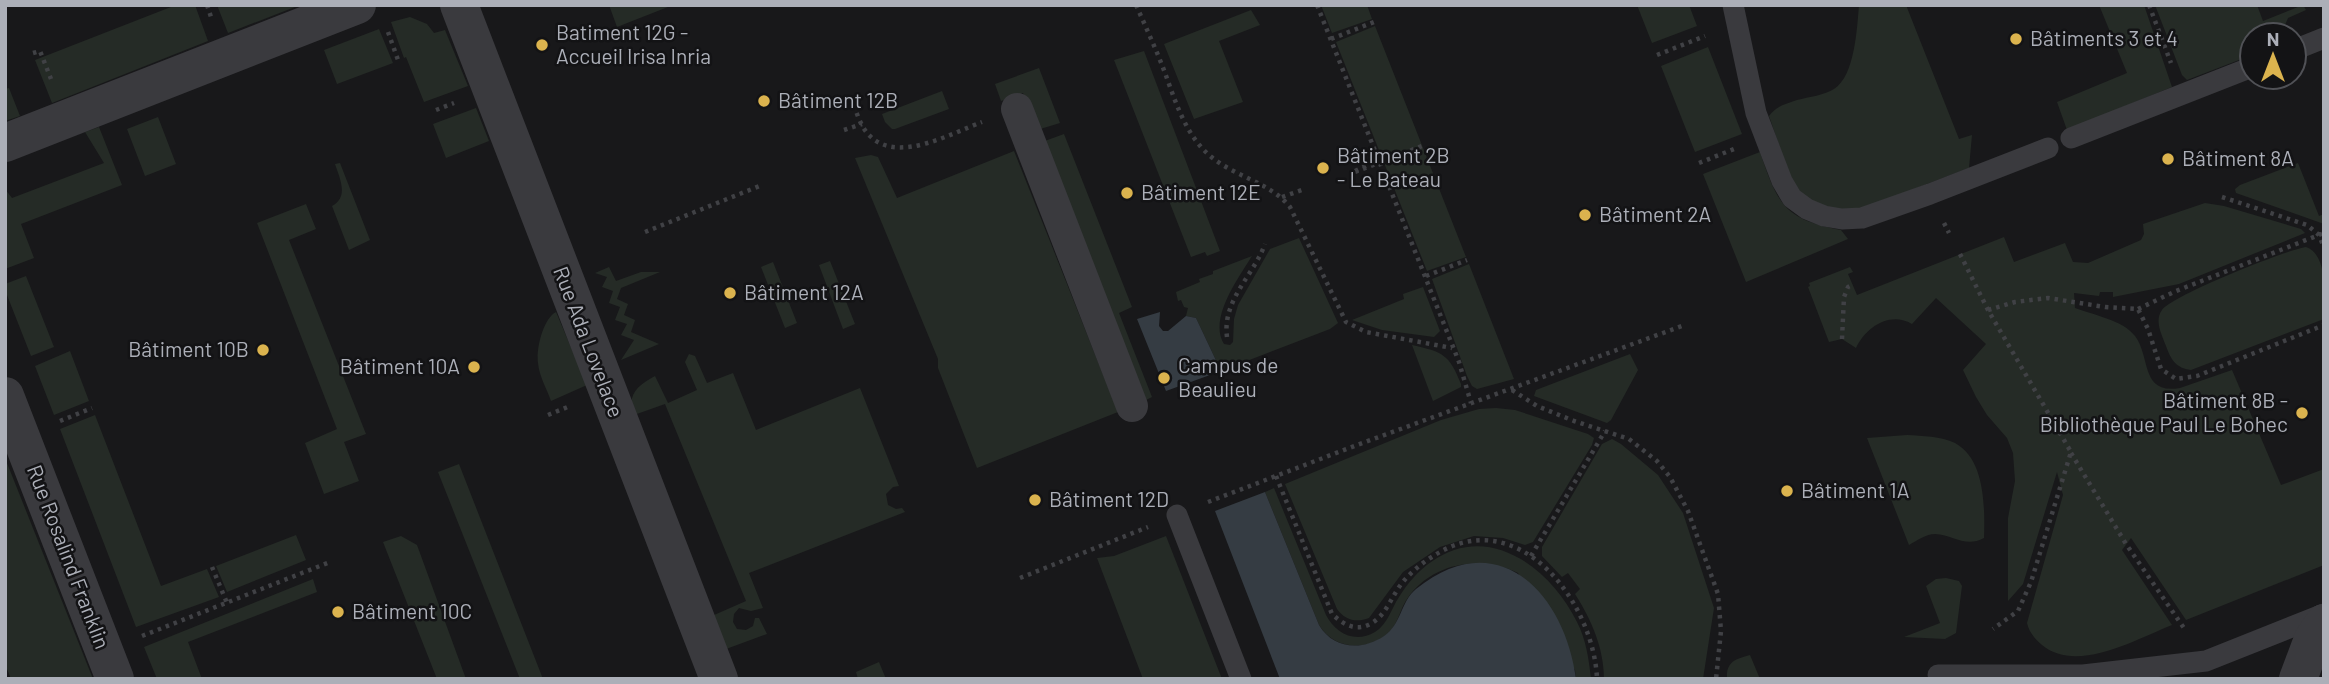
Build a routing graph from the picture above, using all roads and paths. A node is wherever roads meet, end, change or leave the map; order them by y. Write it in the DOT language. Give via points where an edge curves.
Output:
graph roads {
  1 [pos="357,5"];
  2 [pos="459,5"];
  3 [pos="1136,5"];
  4 [pos="1317,5"];
  5 [pos="1733,5"];
  6 [pos="2148,5"];
  7 [pos="1374,22"];
  8 [pos="1715,33"];
  9 [pos="1331,39"];
  10 [pos="1657,55"];
  11 [pos="2238,72"];
  12 [pos="2183,94"];
  13 [pos="851,97"];
  14 [pos="1017,109"];
  15 [pos="862,124"];
  16 [pos="844,130"];
  17 [pos="2071,138"];
  18 [pos="5,143"];
  19 [pos="1422,146"];
  20 [pos="2048,148"];
  21 [pos="1378,160"];
  22 [pos="762,185"];
  23 [pos="1302,191"];
  24 [pos="1282,197"];
  25 [pos="2222,197"];
  26 [pos="645,232"];
  27 [pos="2321,234"];
  28 [pos="1265,244"];
  29 [pos="2324,248"];
  30 [pos="1960,254"];
  31 [pos="1467,260"];
  32 [pos="1426,276"];
  33 [pos="1852,285"];
  34 [pos="2138,309"];
  35 [pos="1988,310"];
  36 [pos="2324,325"];
  37 [pos="1682,326"];
  38 [pos="1227,337"];
  39 [pos="1842,339"];
  40 [pos="1452,348"];
  41 [pos="1511,390"];
  42 [pos="5,396"];
  43 [pos="1471,403"];
  44 [pos="570,406"];
  45 [pos="1132,406"];
  46 [pos="548,415"];
  47 [pos="1605,431"];
  48 [pos="2071,452"];
  49 [pos="1276,476"];
  50 [pos="1211,501"];
  51 [pos="1177,515"];
  52 [pos="1107,544"];
  53 [pos="1531,556"];
  54 [pos="330,562"];
  55 [pos="212,567"];
  56 [pos="1020,578"];
  57 [pos="227,603"];
  58 [pos="2324,614"];
  59 [pos="2324,623"];
  60 [pos="1993,629"];
  61 [pos="2206,661"];
  62 [pos="109,665"];
  63 [pos="1938,674"];
  64 [pos="719,679"];
  65 [pos="1241,679"];
  66 [pos="1597,679"];
  67 [pos="1716,679"];
  68 [pos="2298,679"];
  1 -- 18 [label="street"];
  2 -- 64 [label="street, Rue Ada Lovelace"];
  3 -- 24 [label="path" via="1184,123 1228,171"];
  4 -- 9 [label="path"];
  5 -- 20 [label="lane" via="1756,113 1782,181 1792,198 1807,209 1833,218 1862,218"];
  6 -- 12 [label="path"];
  7 -- 9 [label="path"];
  8 -- 10 [label="path"];
  9 -- 21 [label="path"];
  11 -- 12 [label="lane"];
  12 -- 17 [label="lane"];
  13 -- 15 [label="path"];
  14 -- 15 [label="path" via="913,148 881,144"];
  14 -- 45 [label="street"];
  15 -- 16 [label="path"];
  19 -- 21 [label="path, bridge" via="1355,171"];
  21 -- 32 [label="path"];
  22 -- 26 [label="path"];
  23 -- 24 [label="path"];
  24 -- 40 [label="path" via="1346,322 1366,331"];
  25 -- 27 [label="path" via="2307,225"];
  27 -- 29 [label="path"];
  27 -- 34 [label="path"];
  28 -- 38 [label="path" via="1232,305"];
  30 -- 35 [label="path"];
  31 -- 32 [label="path"];
  32 -- 40 [label="path"];
  33 -- 39 [label="path" via="1844,297"];
  34 -- 35 [label="path" via="2048,298"];
  34 -- 36 [label="path" via="2161,369 2176,379 2197,376"];
  35 -- 48 [label="path"];
  37 -- 41 [label="path"];
  40 -- 43 [label="path"];
  41 -- 43 [label="path"];
  41 -- 47 [label="path" via="1537,406"];
  42 -- 62 [label="street, Rue Rosalind Franklin"];
  43 -- 49 [label="path"];
  44 -- 46 [label="path"];
  47 -- 53 [label="path"];
  47 -- 67 [label="path" via="1629,439 1657,461 1688,511 1721,606"];
  48 -- 60 [label="path" via="2031,582 2018,611"];
  48 -- 61 [label="path" via="2126,544"];
  49 -- 50 [label="path"];
  49 -- 53 [label="path" via="1332,614 1355,628 1379,619 1404,580 1436,554 1454,546 1490,542"];
  51 -- 65 [label="lane"];
  52 -- 56 [label="path"];
  53 -- 66 [label="path" via="1554,576 1577,608 1591,639"];
  54 -- 57 [label="path"];
  55 -- 57 [label="path"];
  57 -- 62 [label="path"];
  58 -- 61 [label="lane"];
  59 -- 68 [label="street"];
  61 -- 63 [label="lane" via="2083,674"];
}
